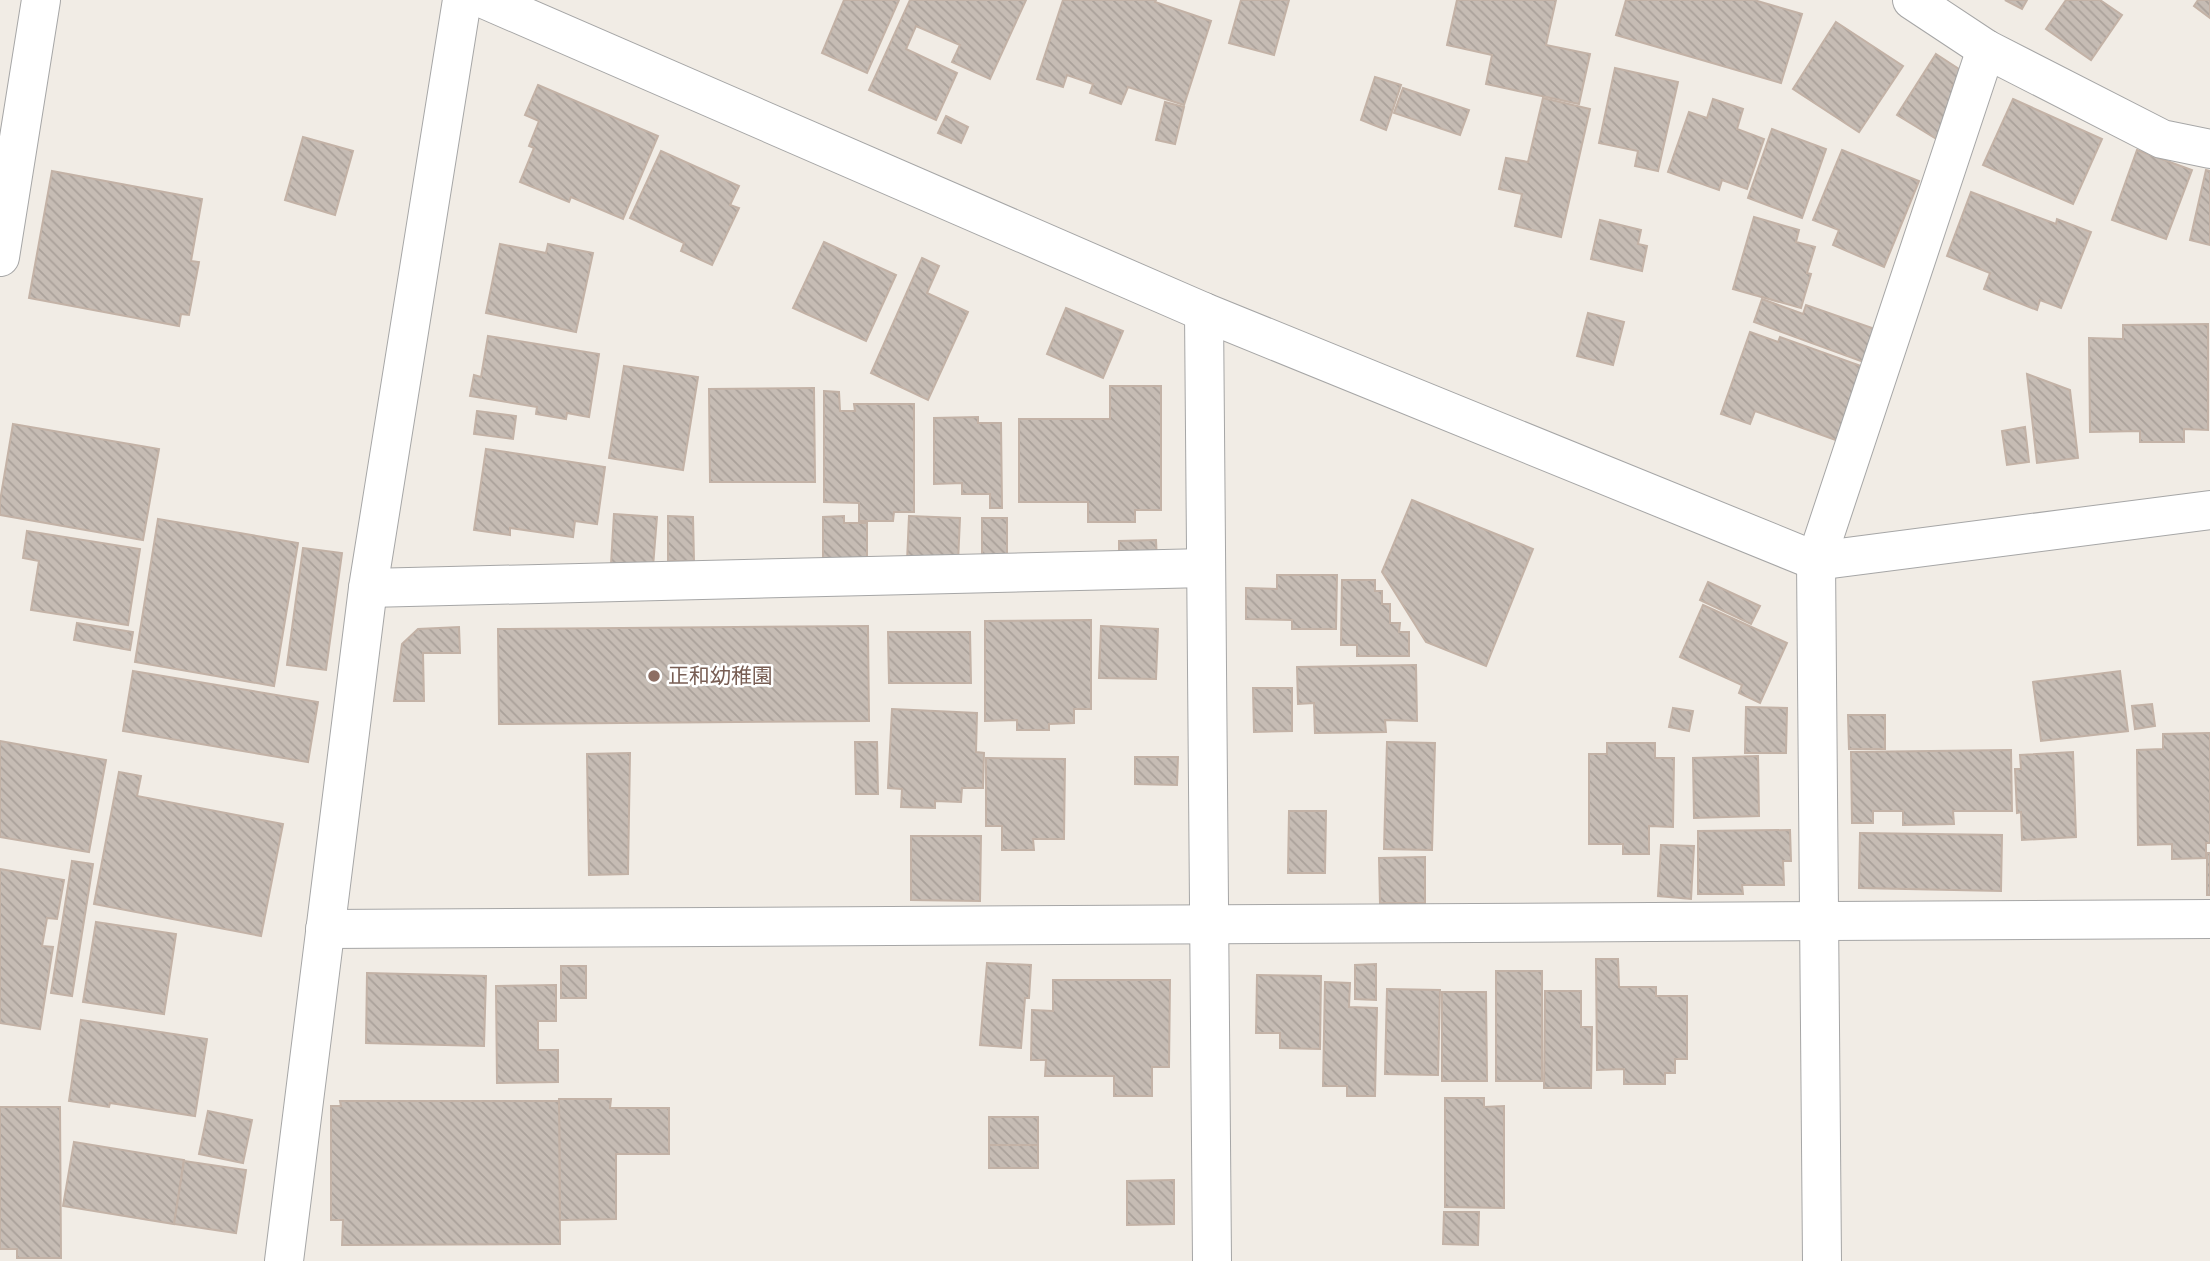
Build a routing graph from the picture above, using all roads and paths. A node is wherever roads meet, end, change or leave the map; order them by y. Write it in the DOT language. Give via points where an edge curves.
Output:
graph roads {
  1 [pos="41,0"];
  2 [pos="462,0"];
  3 [pos="486,0"];
  4 [pos="1912,0"];
  5 [pos="1986,49"];
  6 [pos="2210,149"];
  7 [pos="0,257"];
  8 [pos="1204,312"];
  9 [pos="2210,510"];
  10 [pos="1816,561"];
  11 [pos="1206,568"];
  12 [pos="368,588"];
  13 [pos="2210,919"];
  14 [pos="1819,922"];
  15 [pos="1209,925"];
  16 [pos="325,929"];
  17 [pos="284,1261"];
  18 [pos="1212,1261"];
  19 [pos="1822,1261"];
  1 -- 7 [label="street"];
  2 -- 12 [label="street"];
  3 -- 8 [label="street"];
  4 -- 5 [label="street"];
  5 -- 6 [label="street" via="2161,139"];
  5 -- 10 [label="street"];
  8 -- 10 [label="street"];
  8 -- 11 [label="street"];
  9 -- 10 [label="street"];
  10 -- 14 [label="street"];
  11 -- 12 [label="street"];
  11 -- 15 [label="street"];
  12 -- 16 [label="street"];
  13 -- 14 [label="street"];
  14 -- 15 [label="street"];
  14 -- 19 [label="street"];
  15 -- 16 [label="street"];
  15 -- 18 [label="street"];
  16 -- 17 [label="street"];
}
